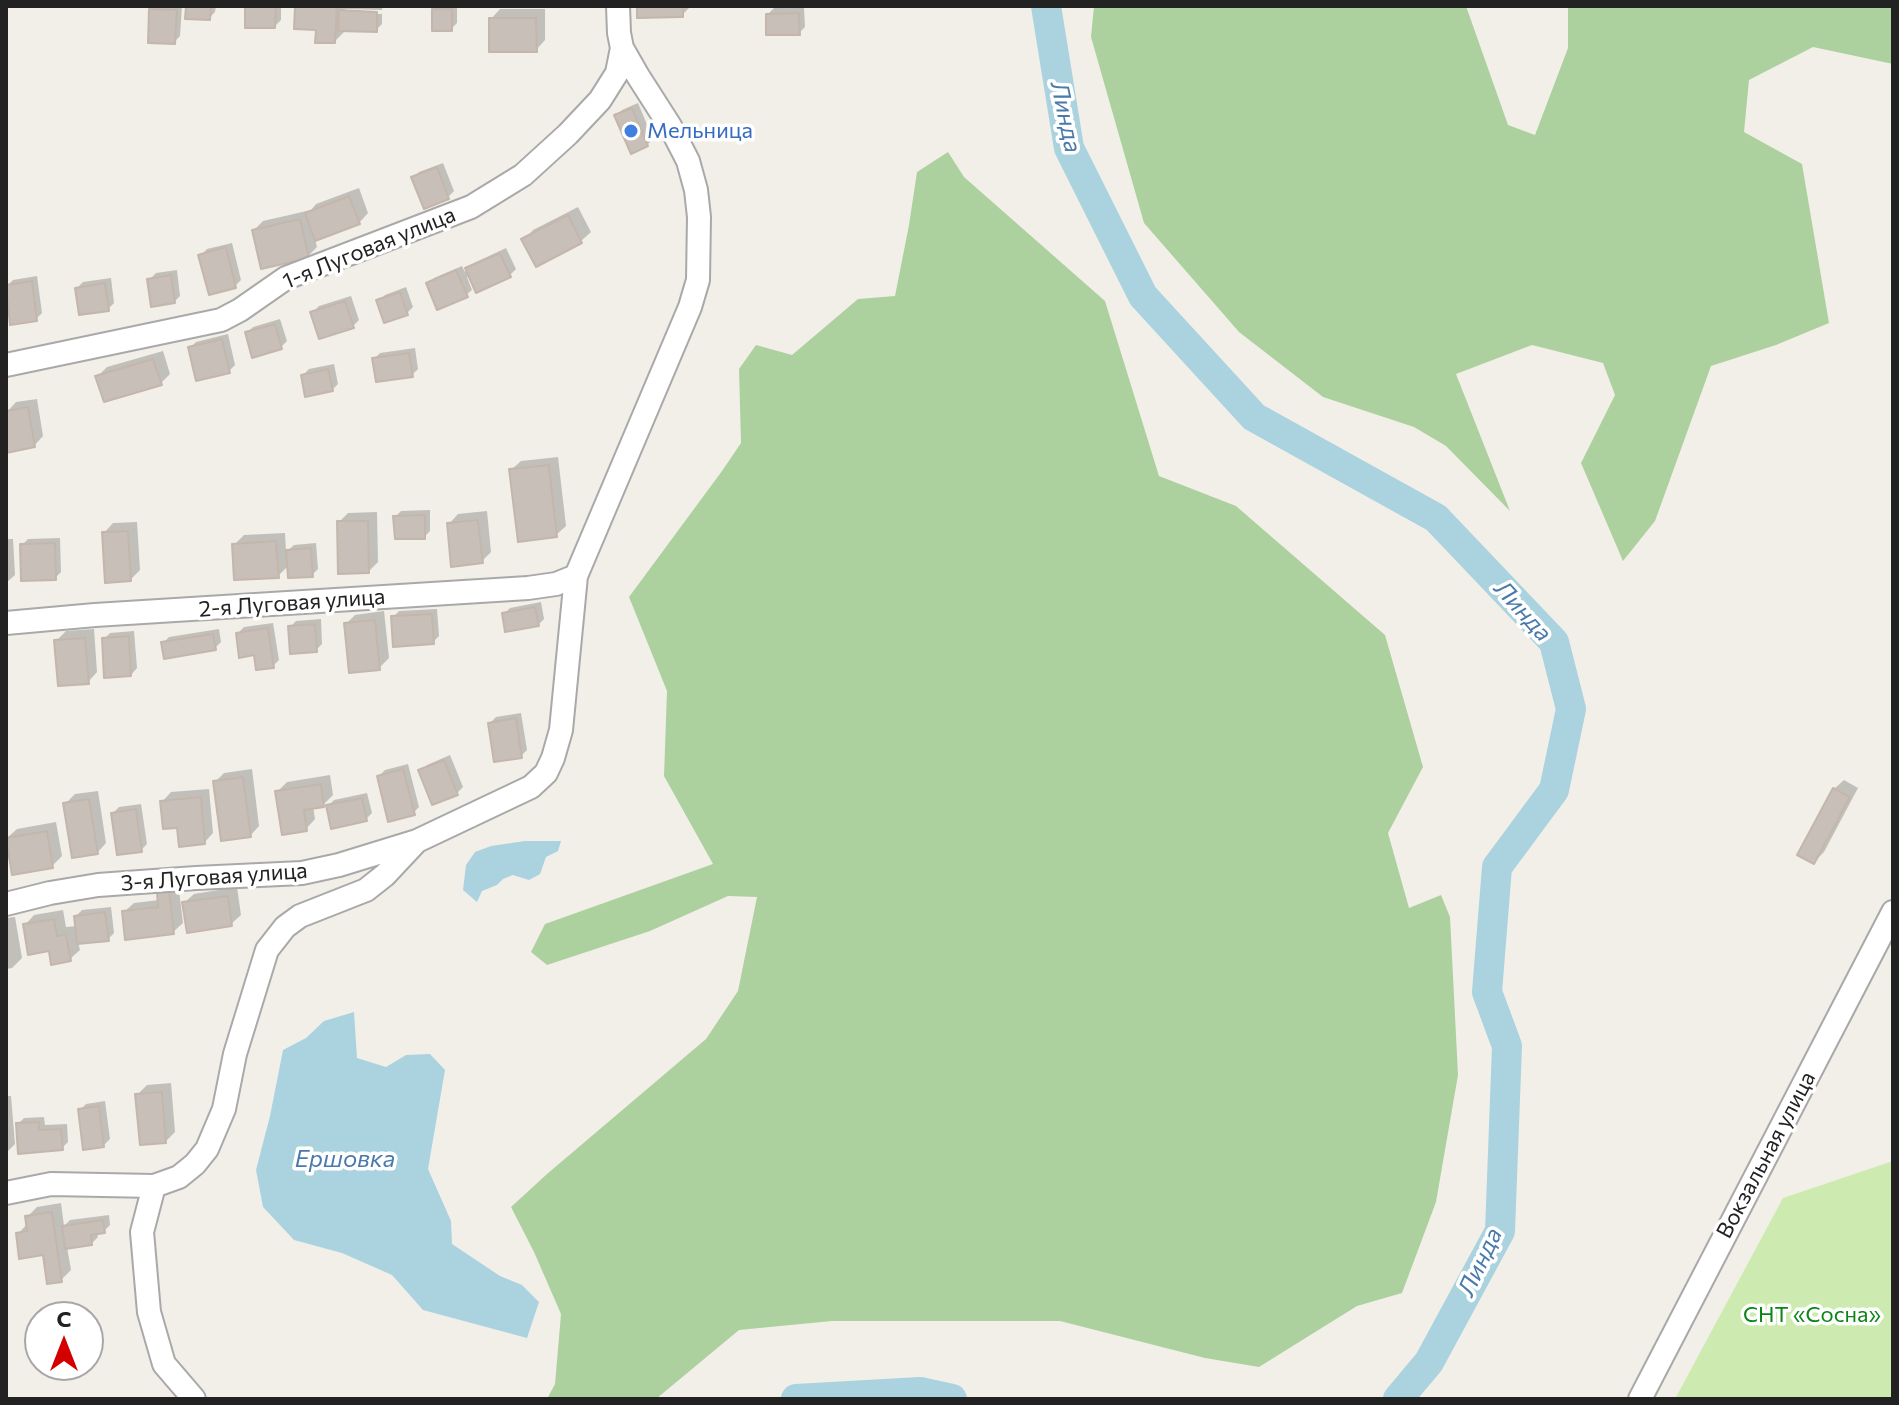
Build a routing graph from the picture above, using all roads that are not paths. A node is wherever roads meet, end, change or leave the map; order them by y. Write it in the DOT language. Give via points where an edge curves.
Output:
graph roads {
  1 [pos="618,6"];
  2 [pos="622,48"];
  3 [pos="6,365"];
  4 [pos="576,576"];
  5 [pos="6,623"];
  6 [pos="417,841"];
  7 [pos="6,904"];
  8 [pos="1890,926"];
  9 [pos="154,1186"];
  10 [pos="6,1193"];
  11 [pos="194,1399"];
  12 [pos="1640,1399"];
  1 -- 2 [label="street"];
  2 -- 3 [label="street, 1-я Луговая улица" via="617,73 568,134 523,175 471,207 286,278 221,320"];
  2 -- 4 [label="street" via="688,161 699,217 698,280"];
  4 -- 5 [label="street, 2-я Луговая улица" via="528,588"];
  4 -- 6 [label="street, 3-я Луговая улица" via="561,730 546,773 531,787"];
  6 -- 7 [label="street, 3-я Луговая улица" via="302,873 98,885"];
  6 -- 9 [label="street" via="366,890 300,916 267,950 224,1109 207,1149 179,1177"];
  8 -- 12 [label="street, Вокзальная улица"];
  9 -- 10 [label="street" via="51,1184"];
  9 -- 11 [label="street" via="142,1232 149,1312 164,1364"];
}
